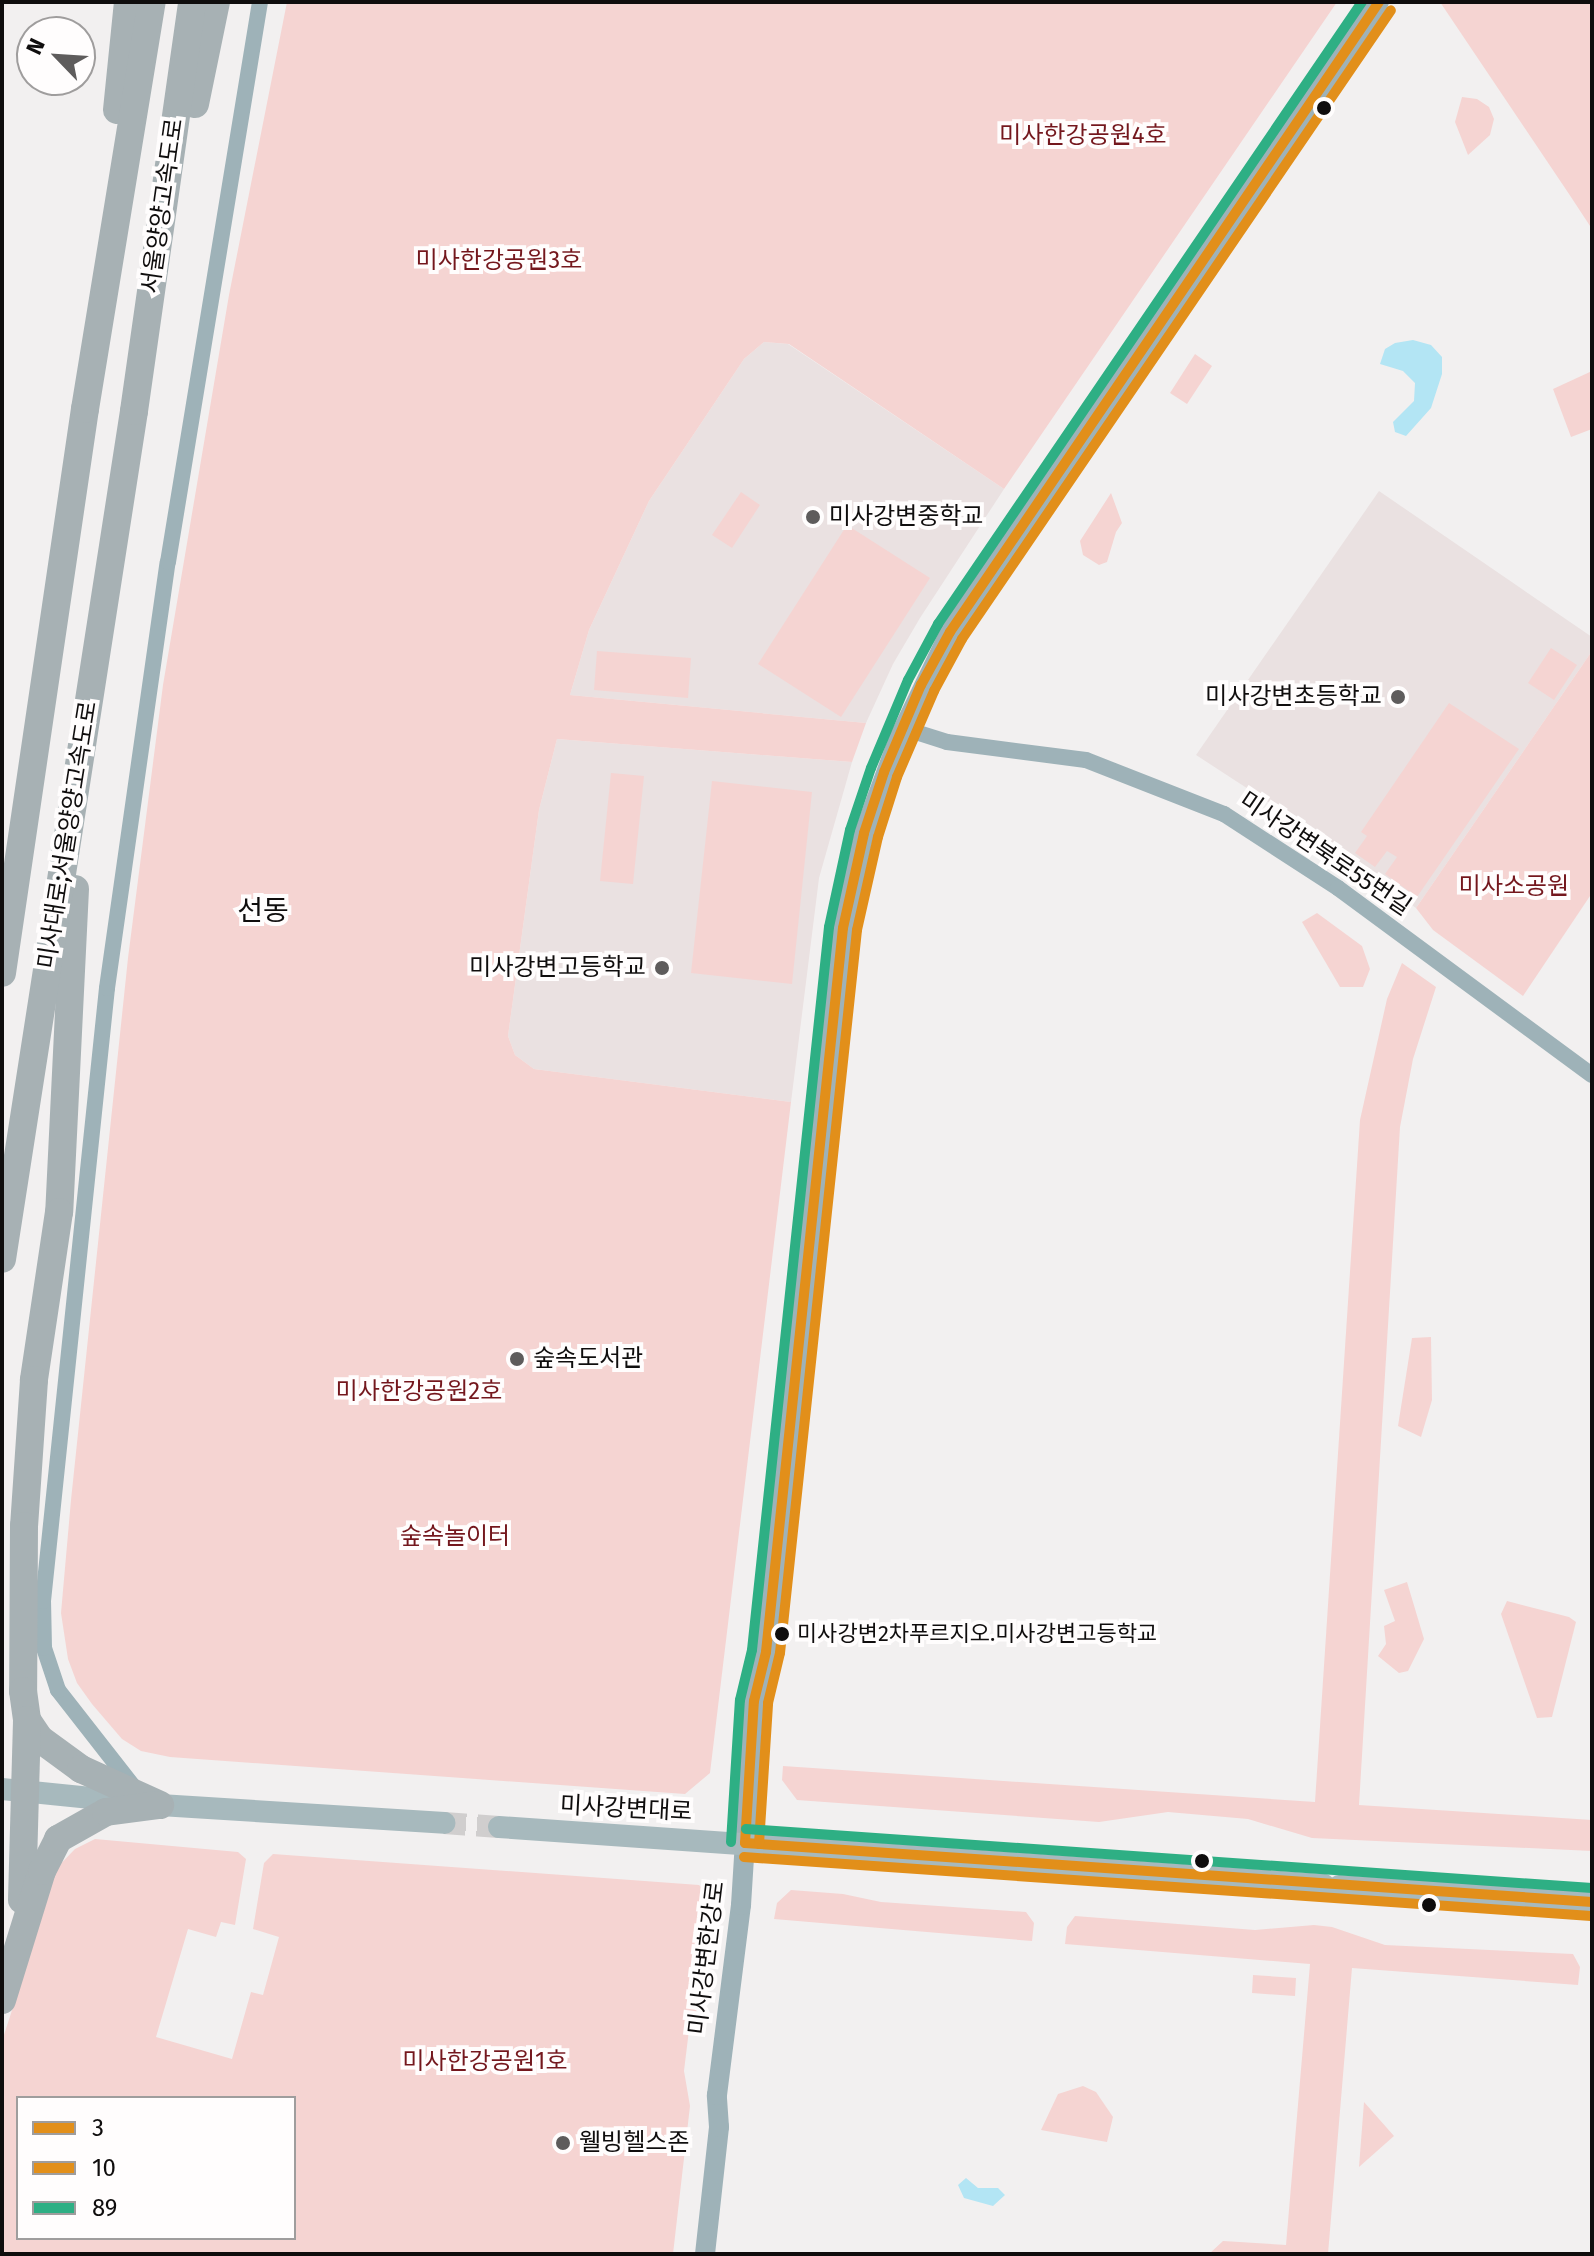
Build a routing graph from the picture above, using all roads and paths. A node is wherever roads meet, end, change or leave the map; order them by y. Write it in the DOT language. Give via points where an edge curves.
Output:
graph roads {
  1 [pos="128,2"];
  2 [pos="152,2"];
  3 [pos="192,2"];
  4 [pos="216,2"];
  5 [pos="260,2"];
  6 [pos="1379,2"];
  7 [pos="85,409"];
  8 [pos="134,411"];
  9 [pos="903,728"];
  10 [pos="35,753"];
  11 [pos="79,768"];
  12 [pos="2,881"];
  13 [pos="2,973"];
  14 [pos="1592,1075"];
  15 [pos="2,1259"];
  16 [pos="14,1713"];
  17 [pos="14,1791"];
  18 [pos="153,1802"];
  19 [pos="444,1823"];
  20 [pos="499,1827"];
  21 [pos="745,1843"];
  22 [pos="1592,1902"];
  23 [pos="18,1949"];
  24 [pos="2,2000"];
  25 [pos="705,2254"];
  1 -- 7 [label="highway"];
  2 -- 7 [label="highway, 서울양양고속도로"];
  3 -- 8 [label="highway, 서울양양고속도로"];
  4 -- 8 [label="highway"];
  5 -- 18 [label="street" via="168,562 107,988 43,1601 44,1648 58,1690 114,1765"];
  6 -- 9 [label="street, 미사강변한강로" via="990,570 934,659"];
  7 -- 10 [label="highway, 미사대로;서울양양고속도로"];
  8 -- 11 [label="highway, 미사대로;서울양양고속도로"];
  9 -- 14 [label="street, 미사강변북로55번길" via="947,742 1086,760 1224,814 1338,888"];
  9 -- 21 [label="street, 미사강변한강로" via="864,833 843,928 766,1652 754,1701"];
  10 -- 12 [label="highway"];
  10 -- 13 [label="highway, 미사대로;서울양양고속도로"];
  11 -- 15 [label="highway, 미사대로;서울양양고속도로"];
  11 -- 16 [label="highway" via="59,1212 34,1380"];
  16 -- 17 [label="highway"];
  16 -- 18 [label="highway" via="81,1769"];
  17 -- 18 [label="main road"];
  17 -- 23 [label="highway"];
  18 -- 19 [label="main road"];
  18 -- 23 [label="highway" via="106,1812 58,1839 42,1871"];
  20 -- 21 [label="main road, 미사강변대로"];
  21 -- 22 [label="main road, 미사강변대로"];
  21 -- 25 [label="street, 미사강변한강로"];
  23 -- 24 [label="highway"];
}
